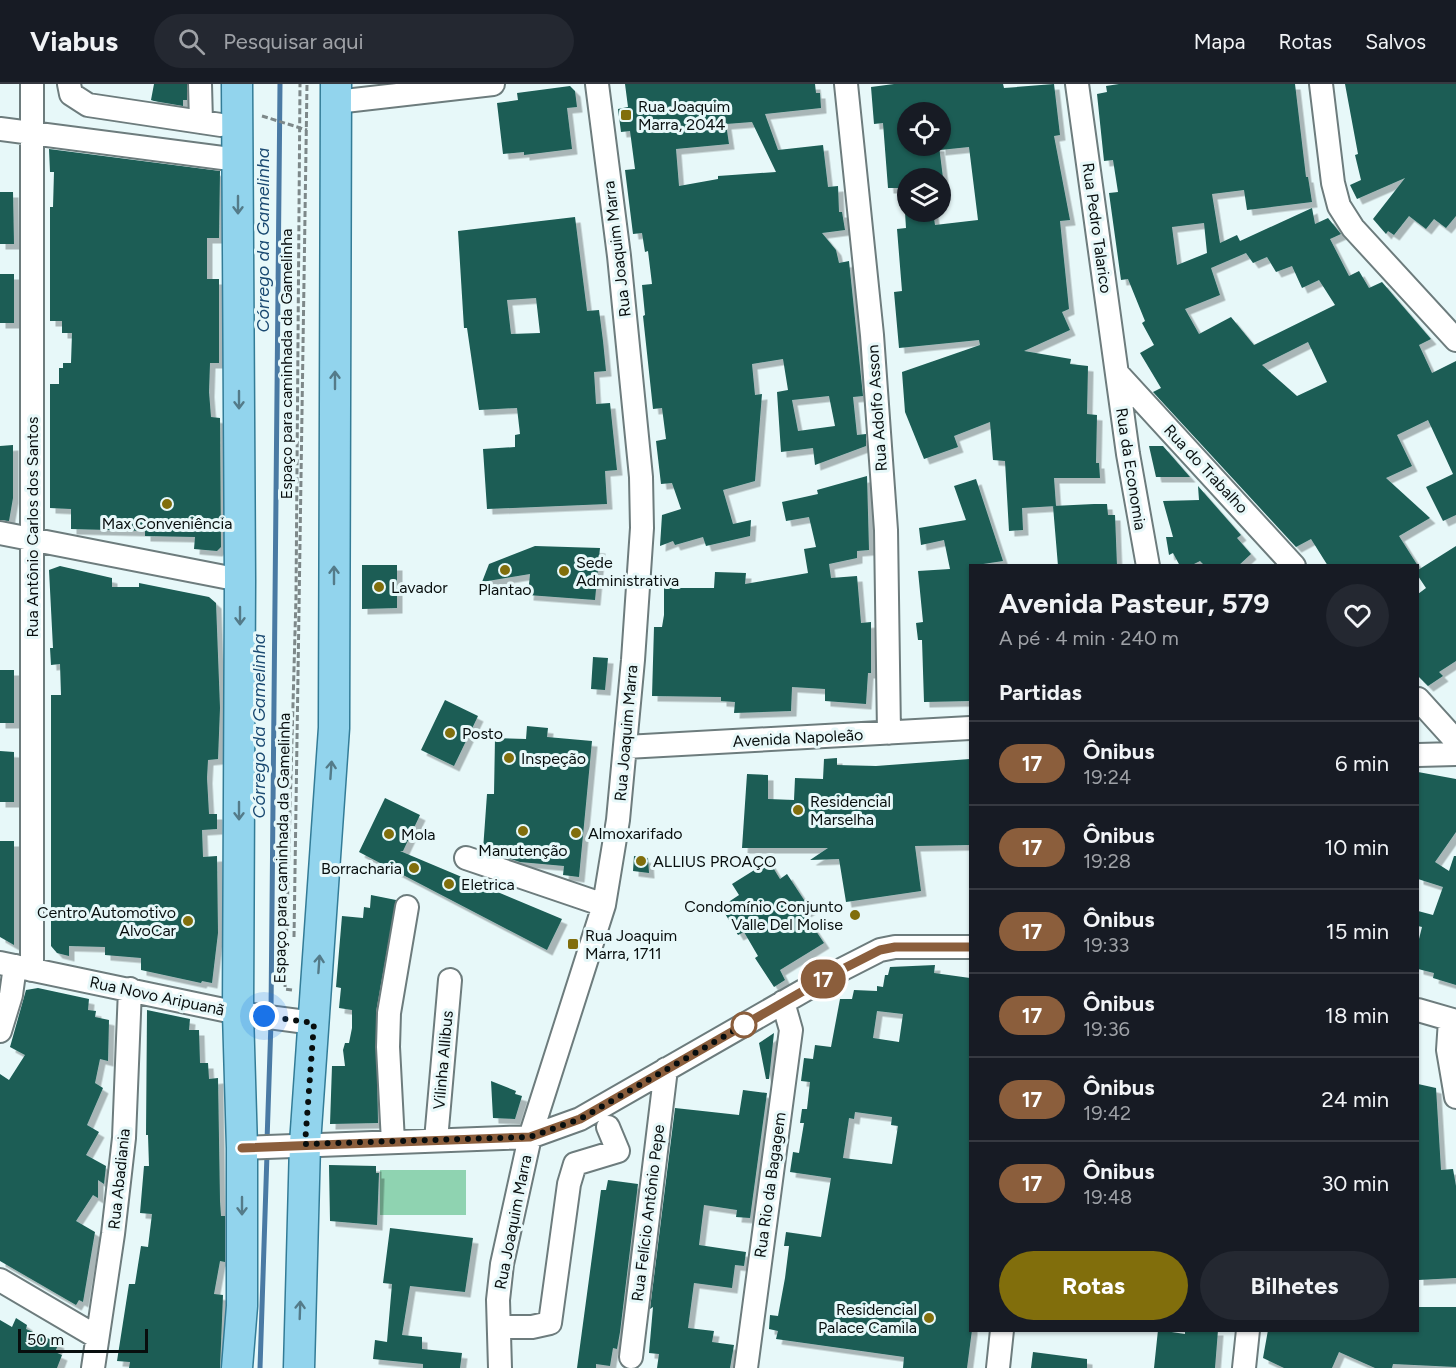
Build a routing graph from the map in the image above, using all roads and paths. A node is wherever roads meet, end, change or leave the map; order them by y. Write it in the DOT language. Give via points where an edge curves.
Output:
graph roads {
  1 [pos="32,84"];
  2 [pos="69,84"];
  3 [pos="200,84"];
  4 [pos="237,84"];
  5 [pos="300,84"];
  6 [pos="307,84"];
  7 [pos="493,84"];
  8 [pos="597,84"];
  9 [pos="846,84"];
  10 [pos="1077,84"];
  11 [pos="1321,84"];
  12 [pos="336,93"];
  13 [pos="253,113"];
  14 [pos="290,126"];
  15 [pos="0,129"];
  16 [pos="32,134"];
  17 [pos="238,160"];
  18 [pos="1456,340"];
  19 [pos="1117,373"];
  20 [pos="0,533"];
  21 [pos="32,539"];
  22 [pos="1148,564"];
  23 [pos="1292,564"];
  24 [pos="240,580"];
  25 [pos="1419,700"];
  26 [pos="969,728"];
  27 [pos="889,733"];
  28 [pos="1456,741"];
  29 [pos="626,747"];
  30 [pos="1456,753"];
  31 [pos="1419,755"];
  32 [pos="466,858"];
  33 [pos="604,905"];
  34 [pos="407,907"];
  35 [pos="294,942"];
  36 [pos="969,947"];
  37 [pos="16,966"];
  38 [pos="450,980"];
  39 [pos="130,989"];
  40 [pos="293,990"];
  41 [pos="783,1002"];
  42 [pos="1419,1010"];
  43 [pos="262,1016"];
  44 [pos="1453,1021"];
  45 [pos="314,1023"];
  46 [pos="0,1031"];
  47 [pos="666,1069"];
  48 [pos="1456,1097"];
  49 [pos="608,1127"];
  50 [pos="530,1137"];
  51 [pos="436,1140"];
  52 [pos="393,1142"];
  53 [pos="292,1145"];
  54 [pos="249,1147"];
  55 [pos="0,1280"];
  56 [pos="499,1327"];
  57 [pos="1002,1332"];
  58 [pos="1248,1332"];
  59 [pos="97,1338"];
  60 [pos="631,1357"];
  61 [pos="93,1368"];
  62 [pos="237,1368"];
  63 [pos="298,1368"];
  64 [pos="500,1368"];
  65 [pos="746,1368"];
  66 [pos="998,1368"];
  67 [pos="1244,1368"];
  1 -- 16 [label="street, Rua Antônio Carlos dos Santos"];
  2 -- 3 [label="street" via="71,94 81,103 211,124"];
  4 -- 17 [label="main road"];
  5 -- 40 [label="path, Espaço para caminhada da Gamelinha" via="296,597 285,989"];
  6 -- 35 [label="path, Espaço para caminhada da Gamelinha"];
  7 -- 12 [label="street"];
  8 -- 29 [label="street, Rua Joaquim Marra" via="642,477 642,528"];
  9 -- 27 [label="street, Rua Adolfo Asson" via="872,335 886,530"];
  10 -- 19 [label="street, Rua Pedro Talarico"];
  11 -- 18 [label="street" via="1339,206 1353,228"];
  45 -- 12 [label="main road, one-way" via="334,728"];
  13 -- 14 [label="path"];
  15 -- 16 [label="street"];
  16 -- 17 [label="street"];
  16 -- 21 [label="street, Rua Antônio Carlos dos Santos"];
  17 -- 24 [label="main road, one-way"];
  19 -- 22 [label="street, Rua da Economia"];
  19 -- 23 [label="street, Rua do Trabalho"];
  20 -- 21 [label="street"];
  21 -- 24 [label="street"];
  21 -- 37 [label="street, Rua Antônio Carlos dos Santos"];
  24 -- 43 [label="main road, one-way"];
  25 -- 28 [label="street"];
  26 -- 27 [label="street, Avenida Napoleão"];
  27 -- 29 [label="street, Avenida Napoleão"];
  29 -- 33 [label="street, Rua Joaquim Marra"];
  30 -- 31 [label="street"];
  32 -- 33 [label="street"];
  33 -- 50 [label="street, Rua Joaquim Marra"];
  34 -- 52 [label="street" via="389,1013 387,1047"];
  36 -- 41 [label="street" via="880,950"];
  37 -- 39 [label="street, Rua Novo Aripuanã"];
  37 -- 46 [label="street, Rua Antônio Carlos dos Santos"];
  38 -- 51 [label="street, Vilinha Allibus"];
  39 -- 43 [label="street, Rua Novo Aripuanã"];
  39 -- 59 [label="street, Rua Abadiania" via="124,1138"];
  41 -- 47 [label="street"];
  41 -- 65 [label="street, Rua Rio da Bagagem" via="791,1030"];
  42 -- 44 [label="street"];
  43 -- 45 [label="street, Rua Novo Aripuanã"];
  43 -- 54 [label="main road"];
  44 -- 48 [label="street" via="1448,1050"];
  45 -- 53 [label="main road"];
  47 -- 50 [label="street" via="580,1119"];
  47 -- 60 [label="street, Rua Felício Antônio Pepe"];
  49 -- 56 [label="street" via="618,1151 575,1164 569,1184 550,1323"];
  50 -- 51 [label="street"];
  50 -- 56 [label="street, Rua Joaquim Marra" via="502,1264"];
  51 -- 52 [label="street"];
  52 -- 53 [label="street"];
  53 -- 54 [label="street"];
  63 -- 53 [label="main road, one-way"];
  54 -- 62 [label="main road, one-way"];
  55 -- 59 [label="street"];
  56 -- 64 [label="street, Rua Joaquim Marra"];
  57 -- 66 [label="street"];
  58 -- 67 [label="street"];
  59 -- 61 [label="street, Rua Abadiania"];
}
